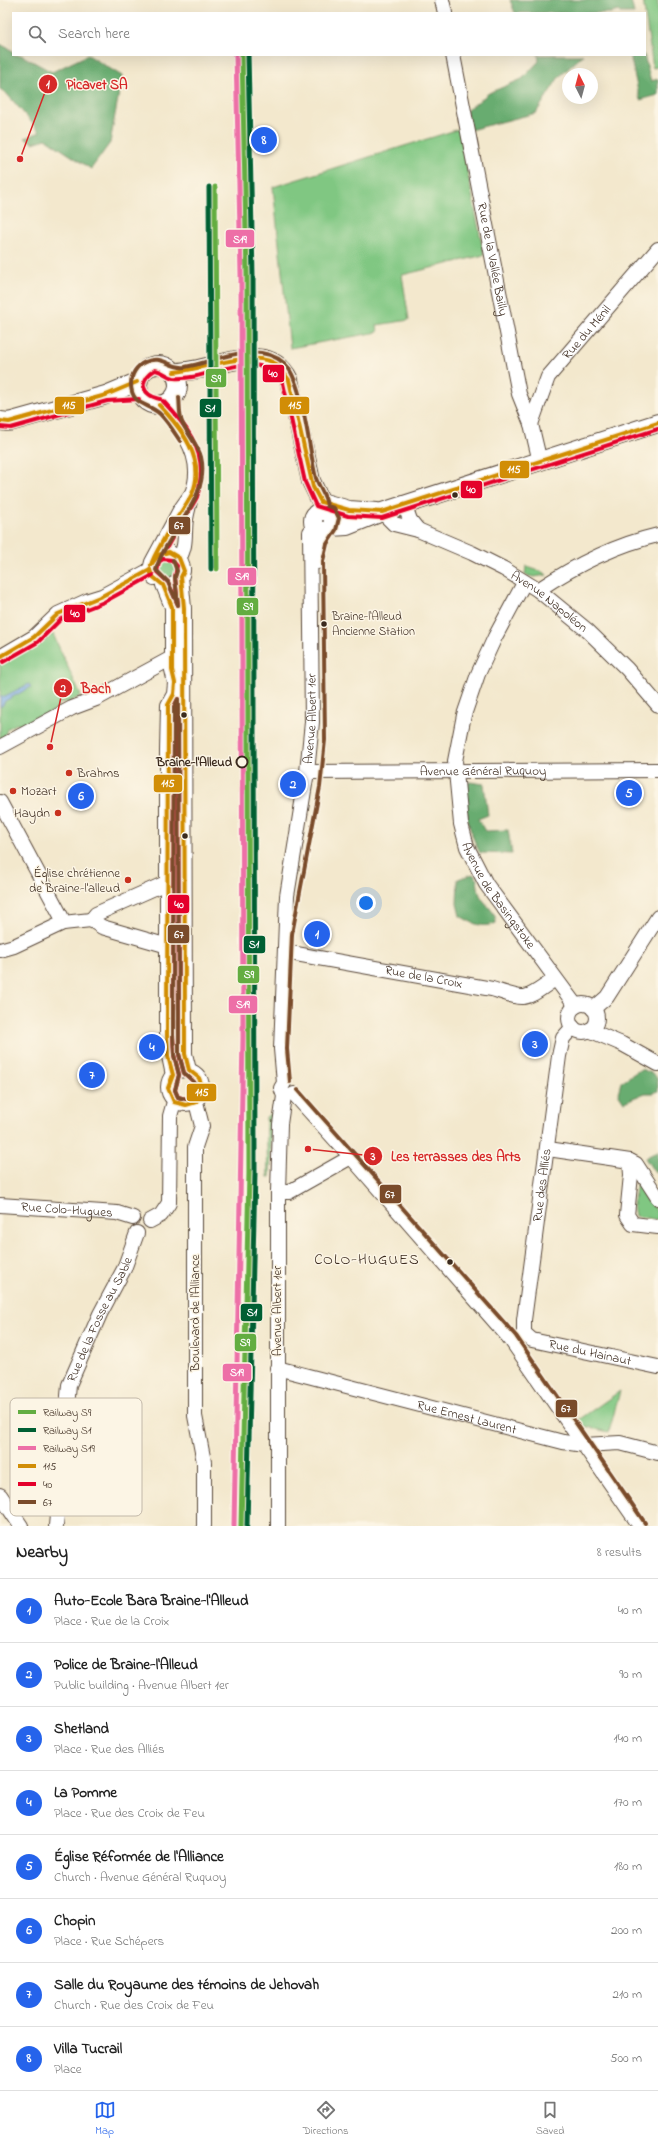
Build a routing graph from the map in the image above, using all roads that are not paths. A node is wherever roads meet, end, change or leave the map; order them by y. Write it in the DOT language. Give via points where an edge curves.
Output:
graph roads {
  1 [pos="442,0"];
  2 [pos="445,12"];
  3 [pos="453,56"];
  4 [pos="658,249"];
  5 [pos="138,388"];
  6 [pos="171,390"];
  7 [pos="0,421"];
  8 [pos="658,423"];
  9 [pos="531,424"];
  10 [pos="540,462"];
  11 [pos="192,493"];
  12 [pos="405,506"];
  13 [pos="382,512"];
  14 [pos="323,518"];
  15 [pos="418,530"];
  16 [pos="658,534"];
  17 [pos="157,556"];
  18 [pos="180,558"];
  19 [pos="150,570"];
  20 [pos="181,577"];
  21 [pos="524,583"];
  22 [pos="163,585"];
  23 [pos="538,590"];
  24 [pos="184,650"];
  25 [pos="0,657"];
  26 [pos="172,658"];
  27 [pos="658,705"];
  28 [pos="0,747"];
  29 [pos="658,770"];
  30 [pos="455,771"];
  31 [pos="312,772"];
  32 [pos="0,802"];
  33 [pos="168,882"];
  34 [pos="658,917"];
  35 [pos="91,920"];
  36 [pos="63,923"];
  37 [pos="652,940"];
  38 [pos="168,946"];
  39 [pos="0,950"];
  40 [pos="285,952"];
  41 [pos="555,979"];
  42 [pos="576,1006"];
  43 [pos="595,1013"];
  44 [pos="573,1027"];
  45 [pos="589,1030"];
  46 [pos="622,1044"];
  47 [pos="658,1064"];
  48 [pos="189,1070"];
  49 [pos="173,1075"];
  50 [pos="287,1091"];
  51 [pos="174,1102"];
  52 [pos="196,1102"];
  53 [pos="548,1149"];
  54 [pos="351,1157"];
  55 [pos="630,1161"];
  56 [pos="278,1192"];
  57 [pos="658,1198"];
  58 [pos="0,1205"];
  59 [pos="133,1218"];
  60 [pos="150,1221"];
  61 [pos="658,1227"];
  62 [pos="137,1233"];
  63 [pos="524,1333"];
  64 [pos="511,1340"];
  65 [pos="658,1367"];
  66 [pos="277,1368"];
  67 [pos="68,1398"];
  68 [pos="584,1445"];
  69 [pos="658,1453"];
  70 [pos="0,1495"];
  71 [pos="10,1510"];
  72 [pos="14,1516"];
  73 [pos="57,1516"];
  74 [pos="20,1526"];
  75 [pos="56,1526"];
  76 [pos="204,1526"];
  77 [pos="278,1526"];
  78 [pos="640,1526"];
  1 -- 2 [label="street"];
  3 -- 9 [label="street, Rue de la Vallée Bailly" via="519,394"];
  4 -- 9 [label="street, Rue du Ménil" via="548,377"];
  5 -- 6 [label="main road" via="148,403"];
  5 -- 6 [label="main road" via="142,372 154,364 165,366"];
  5 -- 7 [label="main road" via="9,422"];
  6 -- 11 [label="street" via="176,423 195,459 195,482"];
  6 -- 14 [label="main road" via="243,359 277,364 289,380 311,481"];
  8 -- 10 [label="main road"];
  9 -- 10 [label="street, Rue de la Vallée Bailly"];
  10 -- 12 [label="main road"];
  11 -- 17 [label="street" via="169,530"];
  11 -- 18 [label="street"];
  12 -- 13 [label="main road"];
  12 -- 15 [label="street" via="410,520"];
  13 -- 14 [label="main road" via="349,510"];
  13 -- 14 [label="main road" via="347,526"];
  13 -- 15 [label="street, Avenue Napoléon" via="394,524"];
  14 -- 31 [label="street, Avenue Albert 1er" via="310,532"];
  15 -- 21 [label="street, Avenue Napoléon" via="472,553 504,569"];
  16 -- 23 [label="street" via="602,554"];
  17 -- 18 [label="street" via="169,552"];
  17 -- 19 [label="street"];
  18 -- 20 [label="street" via="184,570"];
  19 -- 22 [label="street" via="152,576"];
  19 -- 25 [label="street" via="102,596 58,614 34,637"];
  20 -- 22 [label="street" via="174,584"];
  20 -- 24 [label="street"];
  21 -- 23 [label="street, Avenue Napoléon"];
  21 -- 30 [label="street, Avenue de Basingstoke" via="478,674 464,716"];
  22 -- 26 [label="street" via="172,607"];
  23 -- 27 [label="street, Avenue Napoléon" via="588,631"];
  24 -- 26 [label="street"];
  24 -- 48 [label="street" via="185,1054"];
  26 -- 28 [label="street"];
  26 -- 33 [label="street" via="175,683 174,694 168,705"];
  29 -- 30 [label="street, Avenue Général Ruquoy"];
  30 -- 31 [label="street, Avenue Général Ruquoy"];
  30 -- 41 [label="street, Avenue de Basingstoke" via="463,838 475,866"];
  31 -- 40 [label="street, Avenue Albert 1er" via="302,856 286,934"];
  32 -- 36 [label="street"];
  33 -- 35 [label="street" via="96,914"];
  33 -- 38 [label="street"];
  34 -- 37 [label="street"];
  35 -- 36 [label="street"];
  35 -- 38 [label="street" via="102,926"];
  36 -- 39 [label="street"];
  37 -- 43 [label="street"];
  38 -- 49 [label="street" via="167,1047"];
  40 -- 41 [label="street, Rue de la Croix" via="492,990 522,999"];
  40 -- 50 [label="street, Avenue Albert 1er" via="281,1049"];
  41 -- 42 [label="street, Avenue de Basingstoke"];
  42 -- 43 [label="street" via="583,1004"];
  42 -- 44 [label="street" via="569,1016"];
  43 -- 45 [label="street" via="594,1025"];
  43 -- 46 [label="street"];
  44 -- 45 [label="street" via="580,1031"];
  44 -- 53 [label="street, Rue des Alliés" via="563,1038 559,1056"];
  45 -- 46 [label="street"];
  46 -- 47 [label="street"];
  48 -- 49 [label="street"];
  48 -- 52 [label="street" via="195,1073 202,1083 201,1096"];
  49 -- 51 [label="street" via="168,1082 168,1089"];
  50 -- 54 [label="street"];
  50 -- 56 [label="street, Avenue Albert 1er" via="280,1124"];
  51 -- 52 [label="street" via="186,1105"];
  51 -- 60 [label="street" via="170,1116 169,1203 161,1215"];
  52 -- 76 [label="street, Boulevard de l'Alliance" via="202,1126 195,1148 195,1416 204,1462"];
  53 -- 55 [label="street"];
  53 -- 63 [label="street, Rue des Alliés"];
  54 -- 56 [label="street" via="289,1192"];
  54 -- 64 [label="street"];
  55 -- 57 [label="street" via="636,1164"];
  55 -- 61 [label="street" via="631,1175 625,1211 633,1224"];
  56 -- 66 [label="street, Avenue Albert 1er"];
  58 -- 59 [label="street, Rue Colo-Hugues" via="117,1213"];
  59 -- 60 [label="street" via="140,1214 148,1217"];
  59 -- 62 [label="street" via="131,1225"];
  60 -- 62 [label="street" via="148,1230"];
  62 -- 67 [label="street, Rue de la Fosse au Sable" via="124,1269 100,1314 69,1385"];
  63 -- 64 [label="street"];
  63 -- 65 [label="street, Rue du Hainaut" via="532,1340"];
  64 -- 68 [label="street"];
  66 -- 68 [label="street, Rue Ernest Laurent" via="486,1423"];
  66 -- 77 [label="street, Avenue Albert 1er"];
  68 -- 69 [label="street, Rue Ernest Laurent" via="620,1443"];
  68 -- 78 [label="street"];
  70 -- 71 [label="street"];
  72 -- 74 [label="street"];
  73 -- 75 [label="street, Rue de la Fosse au Sable"];
}
